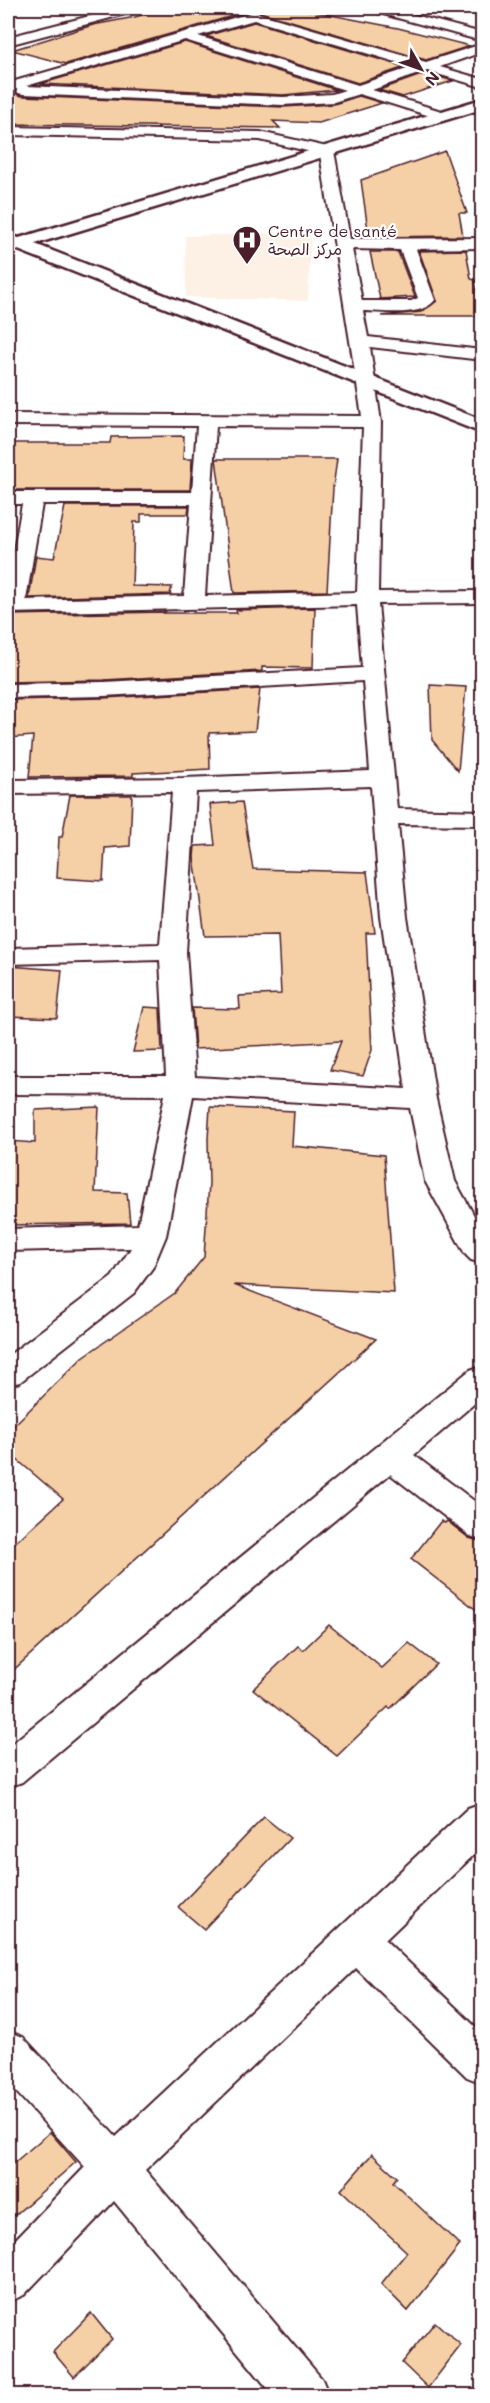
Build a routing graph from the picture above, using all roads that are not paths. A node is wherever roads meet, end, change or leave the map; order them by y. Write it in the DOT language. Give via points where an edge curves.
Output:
graph roads {
  1 [pos="133,8"];
  2 [pos="227,8"];
  3 [pos="376,8"];
  4 [pos="438,14"];
  5 [pos="255,16"];
  6 [pos="418,20"];
  7 [pos="184,36"];
  8 [pos="483,37"];
  9 [pos="10,39"];
  10 [pos="483,48"];
  11 [pos="282,66"];
  12 [pos="425,67"];
  13 [pos="262,74"];
  14 [pos="483,83"];
  15 [pos="231,84"];
  16 [pos="8,88"];
  17 [pos="358,90"];
  18 [pos="189,98"];
  19 [pos="483,104"];
  20 [pos="443,116"];
  21 [pos="8,131"];
  22 [pos="327,151"];
  23 [pos="483,243"];
  24 [pos="11,244"];
  25 [pos="343,244"];
  26 [pos="406,245"];
  27 [pos="354,306"];
  28 [pos="360,341"];
  29 [pos="483,355"];
  30 [pos="368,380"];
  31 [pos="8,419"];
  32 [pos="207,422"];
  33 [pos="372,422"];
  34 [pos="483,427"];
  35 [pos="8,498"];
  36 [pos="33,498"];
  37 [pos="200,498"];
  38 [pos="483,597"];
  39 [pos="367,598"];
  40 [pos="194,603"];
  41 [pos="11,607"];
  42 [pos="374,674"];
  43 [pos="8,691"];
  44 [pos="382,778"];
  45 [pos="184,785"];
  46 [pos="8,787"];
  47 [pos="386,816"];
  48 [pos="483,818"];
  49 [pos="173,952"];
  50 [pos="8,956"];
  51 [pos="8,1085"];
  52 [pos="181,1086"];
  53 [pos="422,1099"];
  54 [pos="151,1236"];
  55 [pos="8,1240"];
  56 [pos="483,1252"];
  57 [pos="8,1372"];
  58 [pos="483,1379"];
  59 [pos="390,1455"];
  60 [pos="483,1526"];
  61 [pos="8,1770"];
  62 [pos="483,1821"];
  63 [pos="357,1941"];
  64 [pos="8,2052"];
  65 [pos="483,2062"];
  66 [pos="115,2168"];
  67 [pos="8,2279"];
  68 [pos="305,2396"];
  1 -- 9 [label="street"];
  2 -- 5 [label="street"];
  3 -- 6 [label="street"];
  4 -- 6 [label="street"];
  5 -- 7 [label="street"];
  5 -- 12 [label="street"];
  6 -- 8 [label="street"];
  7 -- 11 [label="street"];
  7 -- 16 [label="street"];
  10 -- 12 [label="street"];
  11 -- 13 [label="street"];
  11 -- 17 [label="street"];
  12 -- 14 [label="street"];
  12 -- 17 [label="street"];
  15 -- 18 [label="street"];
  16 -- 18 [label="street"];
  17 -- 18 [label="street" via="307,101"];
  17 -- 20 [label="street"];
  19 -- 20 [label="street"];
  20 -- 22 [label="street"];
  21 -- 22 [label="street" via="260,136"];
  22 -- 24 [label="street"];
  22 -- 25 [label="street"];
  23 -- 26 [label="street"];
  24 -- 30 [label="street"];
  25 -- 26 [label="street"];
  25 -- 27 [label="street"];
  26 -- 27 [label="street" via="427,300 414,306"];
  27 -- 28 [label="street"];
  28 -- 29 [label="street"];
  28 -- 30 [label="street"];
  30 -- 33 [label="street"];
  30 -- 34 [label="street"];
  31 -- 32 [label="street"];
  32 -- 33 [label="street"];
  32 -- 37 [label="street"];
  33 -- 39 [label="street"];
  35 -- 36 [label="street"];
  36 -- 37 [label="street"];
  36 -- 41 [label="street"];
  37 -- 40 [label="street"];
  38 -- 39 [label="street"];
  39 -- 40 [label="street"];
  39 -- 42 [label="street"];
  40 -- 41 [label="street"];
  42 -- 43 [label="street"];
  42 -- 44 [label="street"];
  44 -- 45 [label="street"];
  44 -- 47 [label="street"];
  45 -- 46 [label="street"];
  45 -- 49 [label="street"];
  47 -- 48 [label="street"];
  47 -- 53 [label="street" via="394,917"];
  49 -- 50 [label="street"];
  49 -- 52 [label="street"];
  51 -- 52 [label="street"];
  52 -- 53 [label="street"];
  52 -- 54 [label="street"];
  53 -- 56 [label="street" via="440,1181"];
  54 -- 55 [label="street"];
  54 -- 57 [label="street" via="142,1259 123,1285"];
  58 -- 59 [label="street"];
  59 -- 60 [label="street"];
  59 -- 61 [label="street"];
  62 -- 63 [label="street"];
  63 -- 65 [label="street"];
  63 -- 66 [label="street"];
  64 -- 66 [label="street"];
  66 -- 67 [label="street"];
  66 -- 68 [label="street"];
}
